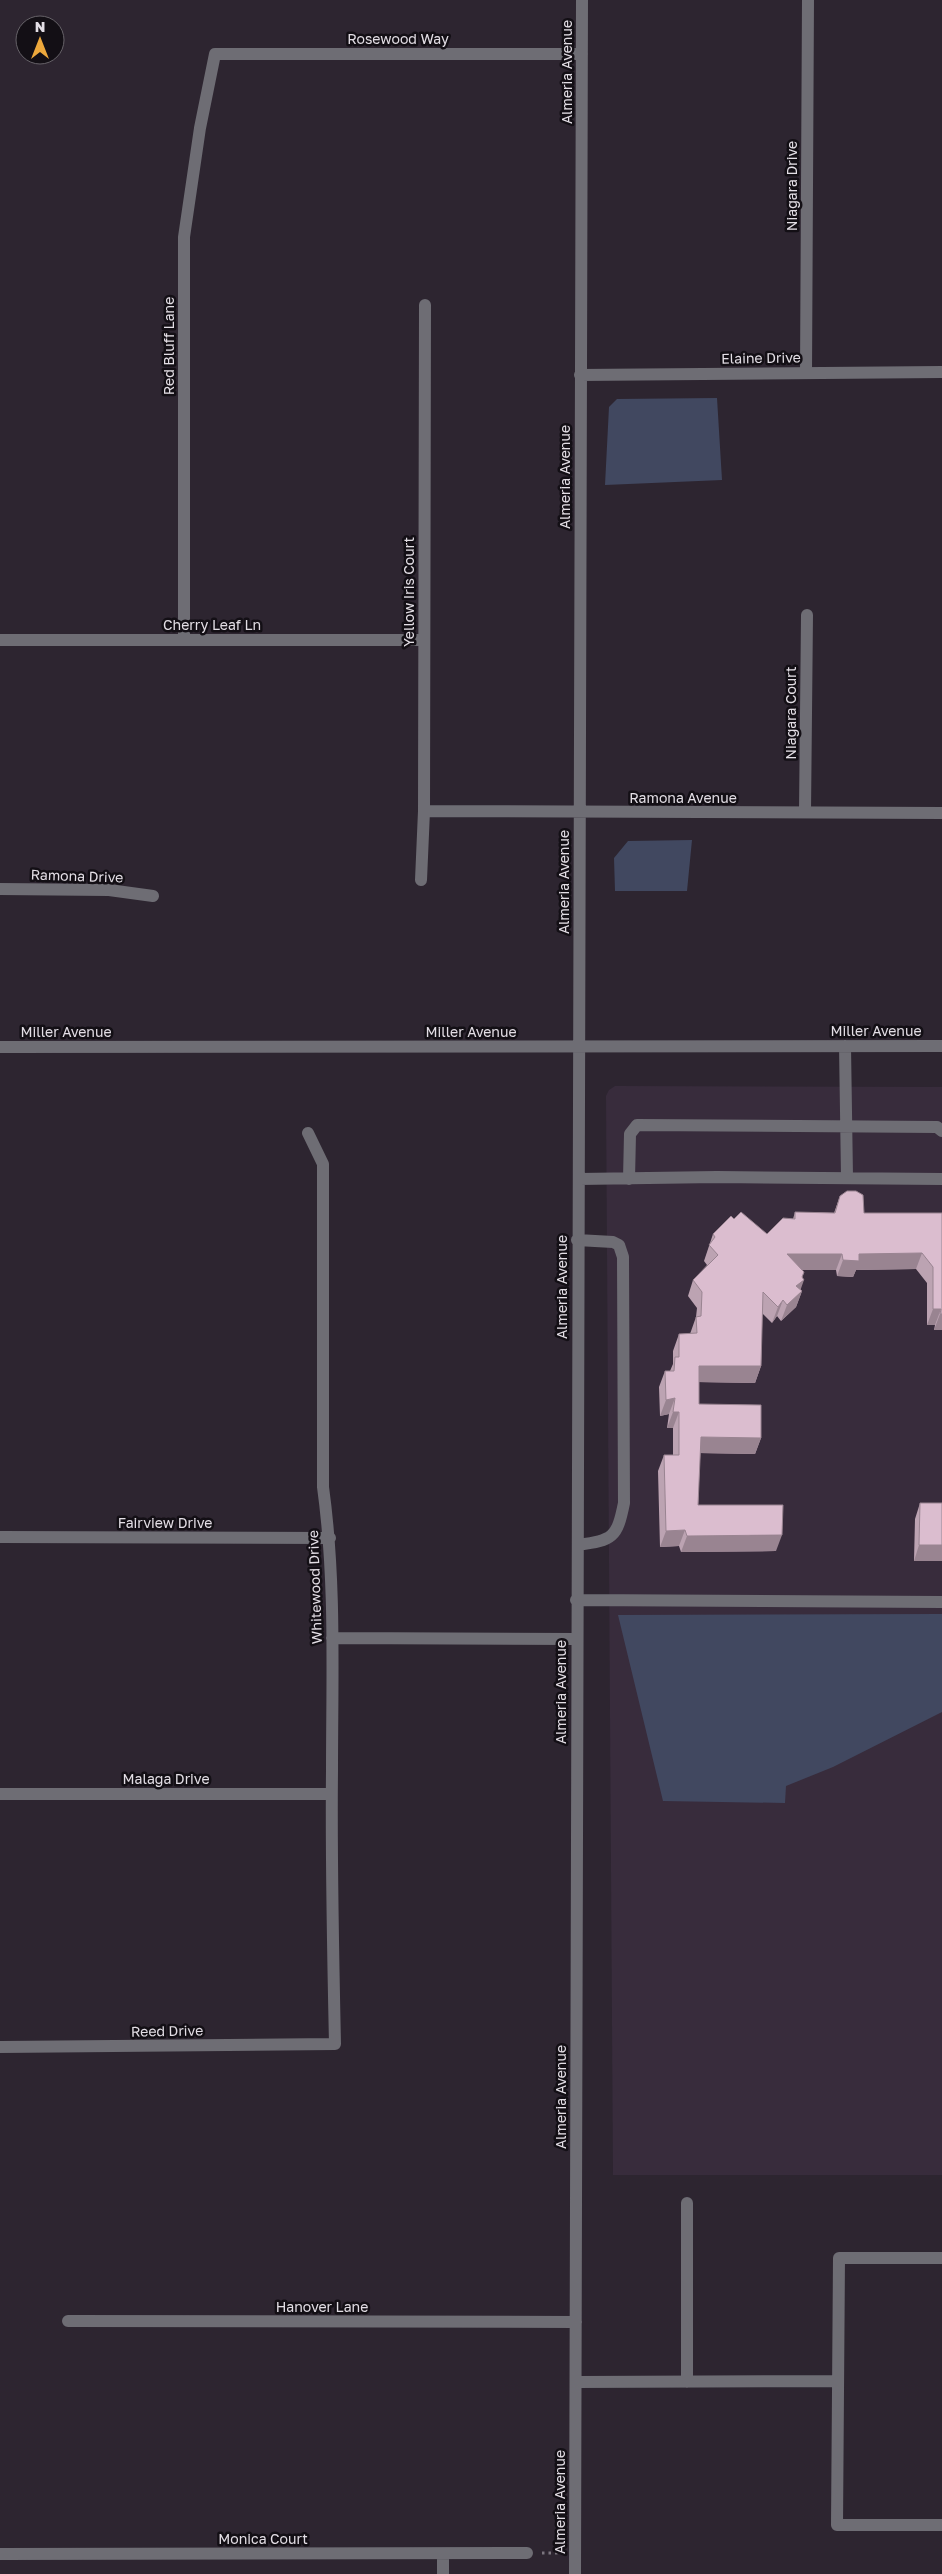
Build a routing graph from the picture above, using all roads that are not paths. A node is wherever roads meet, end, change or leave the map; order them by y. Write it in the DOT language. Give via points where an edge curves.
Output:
graph roads {
  1 [pos="582,0"];
  2 [pos="808,0"];
  3 [pos="215,54"];
  4 [pos="582,54"];
  5 [pos="425,305"];
  6 [pos="942,372"];
  7 [pos="806,373"];
  8 [pos="580,375"];
  9 [pos="807,615"];
  10 [pos="0,640"];
  11 [pos="184,640"];
  12 [pos="424,640"];
  13 [pos="424,811"];
  14 [pos="806,812"];
  15 [pos="579,813"];
  16 [pos="942,813"];
  17 [pos="421,880"];
  18 [pos="0,889"];
  19 [pos="153,896"];
  20 [pos="845,1046"];
  21 [pos="942,1046"];
  22 [pos="0,1047"];
  23 [pos="578,1048"];
  24 [pos="847,1126"];
  25 [pos="942,1131"];
  26 [pos="308,1133"];
  27 [pos="846,1177"];
  28 [pos="579,1179"];
  29 [pos="629,1179"];
  30 [pos="942,1179"];
  31 [pos="577,1240"];
  32 [pos="0,1537"];
  33 [pos="330,1538"];
  34 [pos="578,1545"];
  35 [pos="576,1600"];
  36 [pos="942,1602"];
  37 [pos="332,1638"];
  38 [pos="576,1639"];
  39 [pos="0,1794"];
  40 [pos="332,1794"];
  41 [pos="334,2044"];
  42 [pos="0,2047"];
  43 [pos="687,2203"];
  44 [pos="942,2258"];
  45 [pos="68,2321"];
  46 [pos="576,2322"];
  47 [pos="838,2381"];
  48 [pos="576,2382"];
  49 [pos="687,2382"];
  50 [pos="942,2525"];
  51 [pos="526,2553"];
  52 [pos="0,2554"];
  53 [pos="443,2554"];
  54 [pos="443,2574"];
  55 [pos="575,2574"];
  1 -- 4 [label="street, Almeria Avenue"];
  2 -- 7 [label="street, Niagara Drive"];
  3 -- 4 [label="street, Rosewood Way"];
  3 -- 11 [label="street, Red Bluff Lane" via="184,237"];
  4 -- 8 [label="street, Almeria Avenue"];
  5 -- 12 [label="street, Yellow Iris Court"];
  6 -- 7 [label="street, Elaine Drive"];
  7 -- 8 [label="street, Elaine Drive"];
  8 -- 15 [label="street, Almeria Avenue"];
  9 -- 14 [label="street, Niagara Court"];
  10 -- 11 [label="street, Cherry Leaf Ln"];
  11 -- 12 [label="street, Cherry Leaf Ln"];
  12 -- 13 [label="street, Yellow Iris Court"];
  13 -- 15 [label="street, Ramona Avenue"];
  13 -- 17 [label="street, Yellow Iris Court"];
  14 -- 15 [label="street, Ramona Avenue"];
  14 -- 16 [label="street, Ramona Avenue"];
  15 -- 23 [label="street, Almeria Avenue"];
  18 -- 19 [label="street, Ramona Drive" via="108,890"];
  20 -- 21 [label="street, Miller Avenue"];
  20 -- 23 [label="street, Miller Avenue"];
  20 -- 24 [label="street"];
  22 -- 23 [label="street, Miller Avenue"];
  23 -- 28 [label="street, Almeria Avenue"];
  24 -- 25 [label="street" via="937,1127"];
  24 -- 27 [label="street"];
  24 -- 29 [label="street" via="638,1125 630,1134"];
  26 -- 33 [label="street, Whitewood Drive" via="323,1164 323,1487"];
  27 -- 29 [label="street"];
  27 -- 30 [label="street"];
  28 -- 29 [label="street"];
  28 -- 31 [label="street, Almeria Avenue"];
  31 -- 34 [label="street, Almeria Avenue"];
  31 -- 34 [label="street" via="613,1242 619,1245 623,1256 624,1503 619,1528 613,1536 602,1542"];
  32 -- 33 [label="street, Fairview Drive"];
  33 -- 37 [label="street, Whitewood Drive"];
  34 -- 35 [label="street, Almeria Avenue"];
  35 -- 36 [label="street"];
  35 -- 38 [label="street, Almeria Avenue"];
  37 -- 38 [label="street"];
  37 -- 40 [label="street, Whitewood Drive"];
  38 -- 46 [label="street, Almeria Avenue"];
  39 -- 40 [label="street, Malaga Drive"];
  40 -- 41 [label="street, Whitewood Drive"];
  41 -- 42 [label="street, Reed Drive"];
  43 -- 49 [label="street"];
  44 -- 47 [label="street" via="839,2258"];
  45 -- 46 [label="street, Hanover Lane"];
  46 -- 48 [label="street, Almeria Avenue"];
  47 -- 49 [label="street"];
  47 -- 50 [label="street" via="837,2525"];
  48 -- 49 [label="street"];
  48 -- 55 [label="street, Almeria Avenue"];
  51 -- 53 [label="street, Monica Court"];
  52 -- 53 [label="street, Monica Court"];
  53 -- 54 [label="street"];
}
